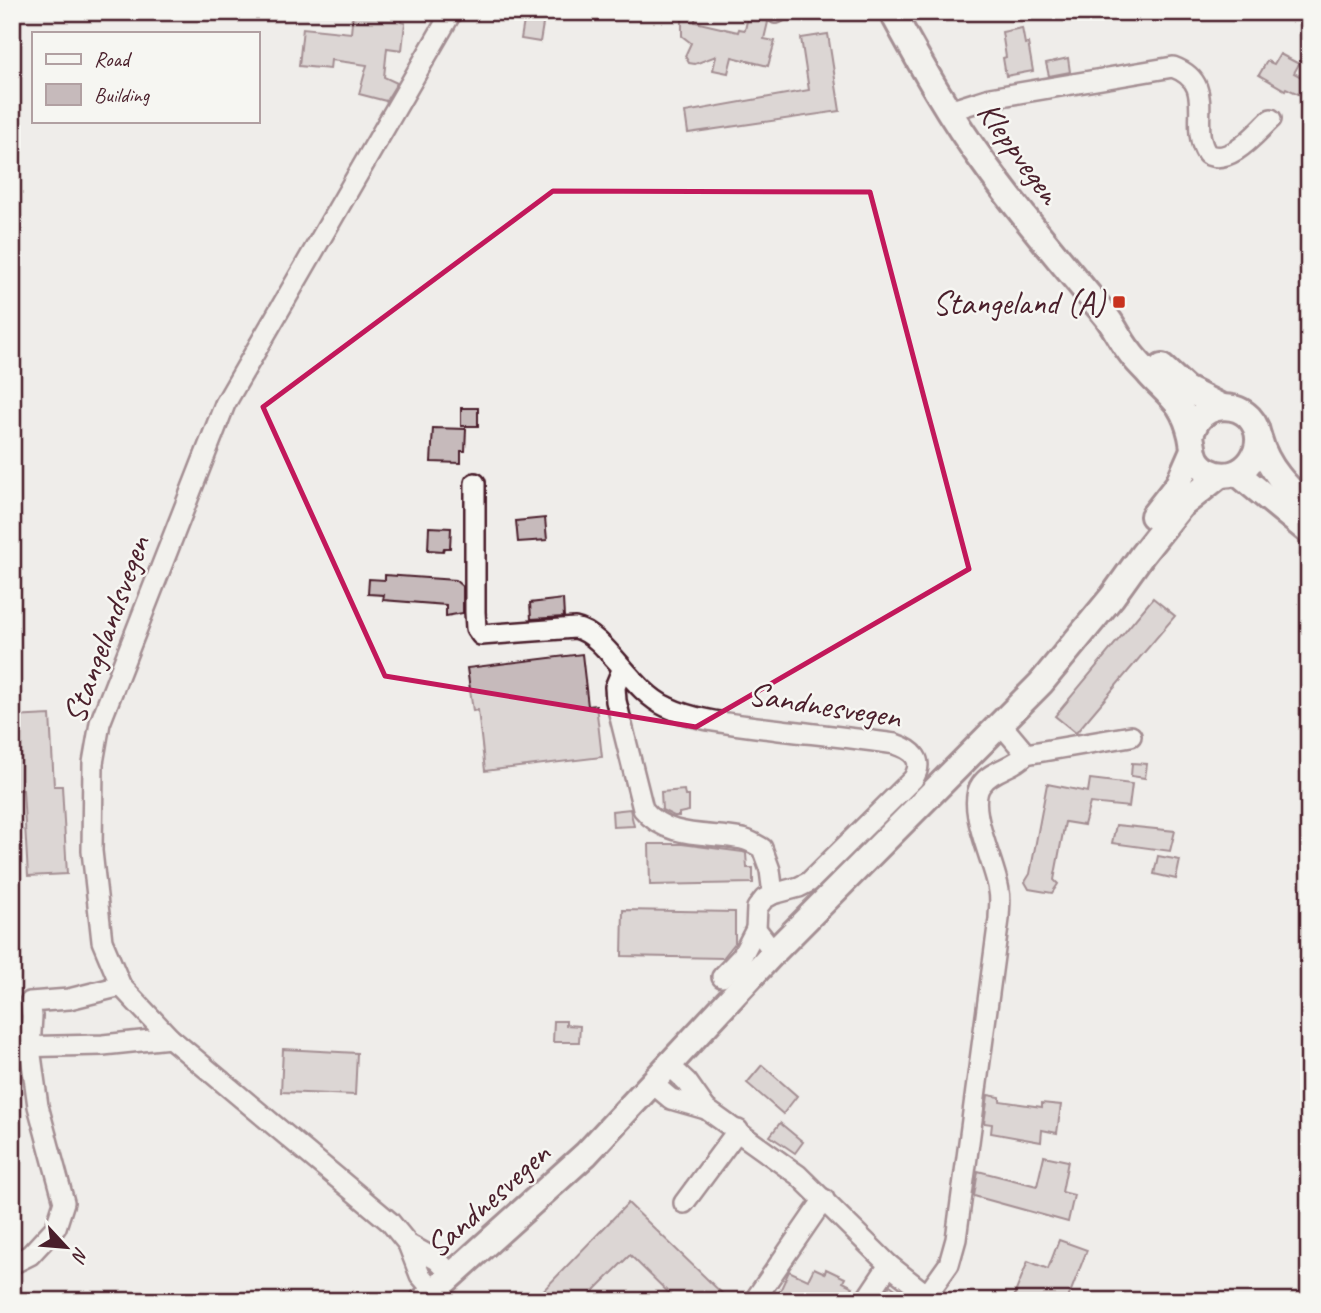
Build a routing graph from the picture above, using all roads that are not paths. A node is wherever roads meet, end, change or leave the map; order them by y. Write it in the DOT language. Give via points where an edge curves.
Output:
graph roads {
  1 [pos="891,12"];
  2 [pos="446,14"];
  3 [pos="948,111"];
  4 [pos="1271,119"];
  5 [pos="1110,321"];
  6 [pos="1222,407"];
  7 [pos="1259,438"];
  8 [pos="1191,443"];
  9 [pos="1228,474"];
  10 [pos="475,483"];
  11 [pos="1309,508"];
  12 [pos="1309,532"];
  13 [pos="1075,642"];
  14 [pos="622,670"];
  15 [pos="1000,723"];
  16 [pos="1131,736"];
  17 [pos="1026,754"];
  18 [pos="773,894"];
  19 [pos="756,929"];
  20 [pos="774,952"];
  21 [pos="722,977"];
  22 [pos="121,986"];
  23 [pos="170,1038"];
  24 [pos="21,1048"];
  25 [pos="669,1065"];
  26 [pos="652,1083"];
  27 [pos="706,1109"];
  28 [pos="738,1130"];
  29 [pos="824,1199"];
  30 [pos="684,1203"];
  31 [pos="408,1244"];
  32 [pos="12,1264"];
  33 [pos="889,1265"];
  34 [pos="452,1275"];
  35 [pos="428,1296"];
  36 [pos="754,1301"];
  37 [pos="865,1301"];
  1 -- 3 [label="main road, Kleppvegen"];
  2 -- 22 [label="street, Stangelandsvegen" via="225,404 100,723 93,763 92,851 102,941"];
  3 -- 4 [label="street" via="990,98 1173,67 1187,72 1199,91 1201,138 1207,155 1227,156"];
  3 -- 5 [label="main road, Kleppvegen" via="1026,220"];
  5 -- 6 [label="main road, Kleppvegen" via="1186,389"];
  5 -- 8 [label="main road, Kleppvegen" via="1129,352 1178,406"];
  6 -- 7 [label="main road, Kleppvegen" via="1247,415"];
  6 -- 8 [label="main road" via="1197,421"];
  7 -- 9 [label="main road" via="1249,465"];
  7 -- 11 [label="main road, Kleppvegen" via="1265,458"];
  8 -- 9 [label="main road, Kleppvegen" via="1198,463 1208,471"];
  8 -- 13 [label="main road, Sandnesvegen" via="1178,484 1113,566"];
  9 -- 12 [label="main road, Kleppvegen"];
  9 -- 13 [label="main road, Sandnesvegen" via="1181,506"];
  10 -- 14 [label="street" via="475,612 481,635 583,629"];
  13 -- 15 [label="main road, Sandnesvegen"];
  14 -- 18 [label="street" via="615,687 616,701 643,810 689,835 744,839 762,848"];
  14 -- 18 [label="street, Sandnesvegen" via="656,701 688,716 895,744 916,756 919,769 914,779 822,871 799,887"];
  15 -- 17 [label="street"];
  15 -- 20 [label="main road, Sandnesvegen"];
  16 -- 17 [label="street"];
  17 -- 33 [label="street" via="987,778 978,789 976,802 1000,892 999,919 956,1238 949,1264 927,1296"];
  18 -- 19 [label="street" via="757,908"];
  19 -- 20 [label="street"];
  19 -- 21 [label="street" via="742,956"];
  20 -- 25 [label="main road, Sandnesvegen"];
  22 -- 23 [label="street, Stangelandsvegen"];
  22 -- 24 [label="street" via="69,999 30,1002 32,1016"];
  23 -- 24 [label="street"];
  23 -- 31 [label="street, Stangelandsvegen" via="390,1222"];
  24 -- 32 [label="street" via="64,1202 56,1227 30,1255"];
  25 -- 26 [label="main road, Sandnesvegen"];
  25 -- 27 [label="street"];
  26 -- 27 [label="street" via="671,1099"];
  26 -- 34 [label="main road, Sandnesvegen" via="586,1154"];
  27 -- 28 [label="street"];
  28 -- 29 [label="street"];
  28 -- 30 [label="street"];
  29 -- 33 [label="street"];
  29 -- 36 [label="street"];
  31 -- 34 [label="street, Stangelandsvegen"];
  31 -- 35 [label="street, Stangelandsvegen"];
  33 -- 37 [label="street"];
  34 -- 35 [label="main road, Sandnesvegen"];
}
